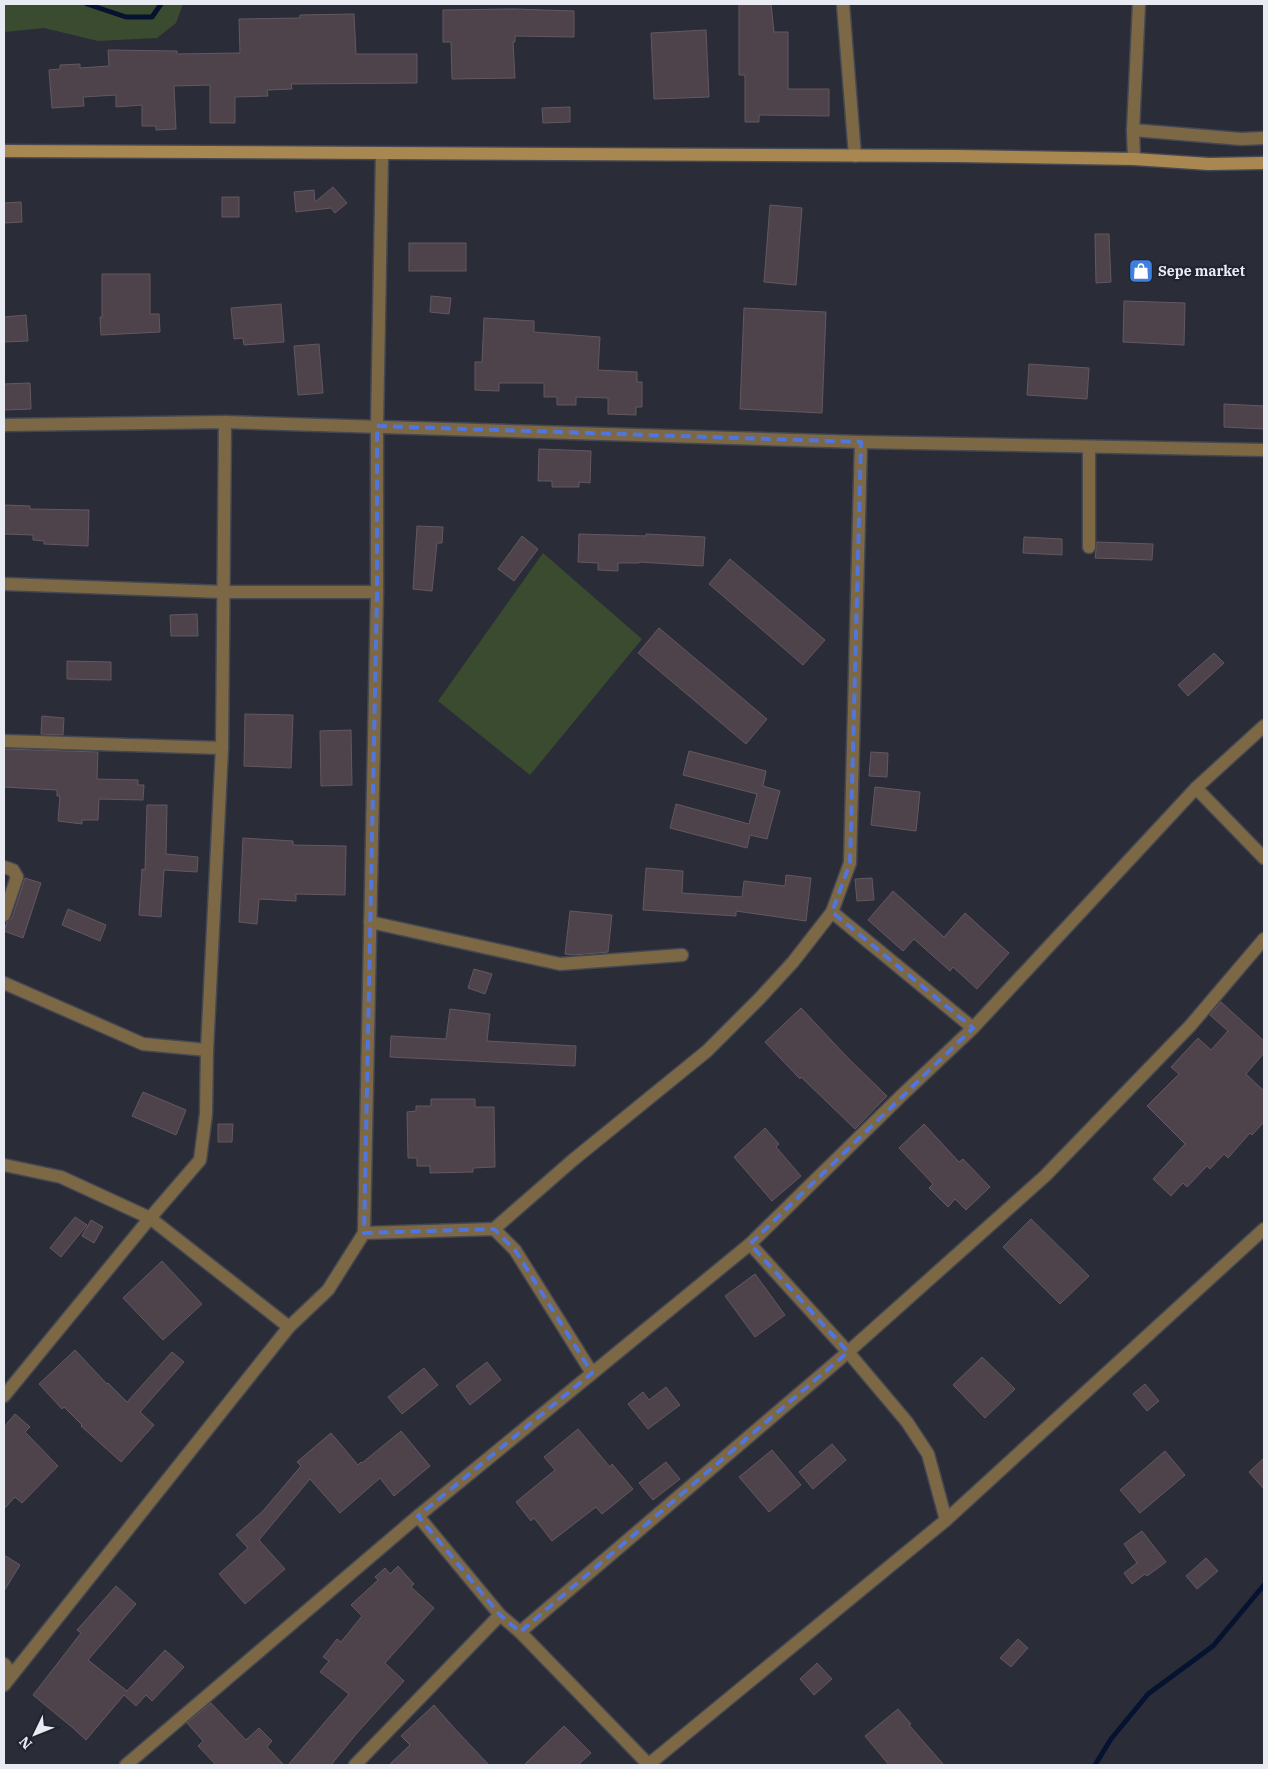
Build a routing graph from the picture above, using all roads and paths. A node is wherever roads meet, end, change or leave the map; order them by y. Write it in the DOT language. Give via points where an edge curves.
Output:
graph roads {
  1 [pos="843,4"];
  2 [pos="1139,4"];
  3 [pos="1132,130"];
  4 [pos="1264,138"];
  5 [pos="4,152"];
  6 [pos="382,154"];
  7 [pos="855,156"];
  8 [pos="1134,159"];
  9 [pos="1264,163"];
  10 [pos="225,422"];
  11 [pos="4,425"];
  12 [pos="377,426"];
  13 [pos="861,442"];
  14 [pos="1089,447"];
  15 [pos="1264,450"];
  16 [pos="1089,547"];
  17 [pos="4,584"];
  18 [pos="223,592"];
  19 [pos="377,592"];
  20 [pos="1264,726"];
  21 [pos="4,741"];
  22 [pos="222,748"];
  23 [pos="1196,788"];
  24 [pos="1264,858"];
  25 [pos="4,867"];
  26 [pos="832,912"];
  27 [pos="4,915"];
  28 [pos="370,922"];
  29 [pos="1264,939"];
  30 [pos="682,955"];
  31 [pos="4,983"];
  32 [pos="973,1028"];
  33 [pos="207,1050"];
  34 [pos="4,1166"];
  35 [pos="150,1218"];
  36 [pos="494,1229"];
  37 [pos="1264,1229"];
  38 [pos="364,1233"];
  39 [pos="750,1244"];
  40 [pos="289,1326"];
  41 [pos="848,1352"];
  42 [pos="592,1373"];
  43 [pos="4,1396"];
  44 [pos="418,1516"];
  45 [pos="946,1520"];
  46 [pos="500,1615"];
  47 [pos="520,1632"];
  48 [pos="4,1664"];
  49 [pos="12,1674"];
  50 [pos="4,1685"];
  51 [pos="126,1765"];
  52 [pos="355,1765"];
  53 [pos="649,1765"];
  1 -- 7 [label="street"];
  2 -- 3 [label="street"];
  3 -- 4 [label="street"];
  3 -- 8 [label="street"];
  5 -- 6 [label="street"];
  6 -- 7 [label="street"];
  6 -- 12 [label="street"];
  7 -- 8 [label="street"];
  8 -- 9 [label="street" via="1209,164"];
  10 -- 11 [label="street"];
  10 -- 12 [label="street"];
  10 -- 18 [label="street"];
  12 -- 13 [label="street"];
  12 -- 19 [label="street"];
  13 -- 14 [label="street"];
  13 -- 26 [label="street" via="850,863"];
  14 -- 15 [label="street"];
  14 -- 16 [label="street"];
  17 -- 18 [label="street"];
  18 -- 19 [label="street"];
  18 -- 22 [label="street"];
  19 -- 28 [label="street"];
  20 -- 23 [label="street"];
  21 -- 22 [label="street"];
  22 -- 33 [label="street"];
  23 -- 24 [label="street"];
  23 -- 32 [label="street"];
  25 -- 27 [label="street" via="13,870 16,877"];
  26 -- 32 [label="street"];
  26 -- 36 [label="street" via="793,962 706,1051"];
  28 -- 30 [label="street" via="560,964"];
  28 -- 38 [label="street"];
  29 -- 41 [label="street" via="1190,1026 1045,1176"];
  31 -- 33 [label="street" via="144,1044"];
  32 -- 39 [label="street"];
  33 -- 35 [label="street" via="206,1114 200,1160"];
  34 -- 35 [label="street" via="61,1177"];
  35 -- 40 [label="street"];
  35 -- 43 [label="street"];
  36 -- 38 [label="street"];
  36 -- 42 [label="street" via="515,1250"];
  37 -- 45 [label="street"];
  38 -- 40 [label="street" via="328,1290"];
  39 -- 41 [label="street"];
  39 -- 42 [label="street"];
  40 -- 49 [label="street"];
  41 -- 45 [label="street" via="907,1422 928,1454"];
  41 -- 47 [label="street"];
  42 -- 44 [label="street"];
  44 -- 46 [label="street"];
  44 -- 51 [label="street"];
  45 -- 53 [label="street"];
  46 -- 47 [label="street"];
  46 -- 52 [label="street"];
  47 -- 53 [label="street"];
  48 -- 49 [label="street"];
  49 -- 50 [label="street"];
}
